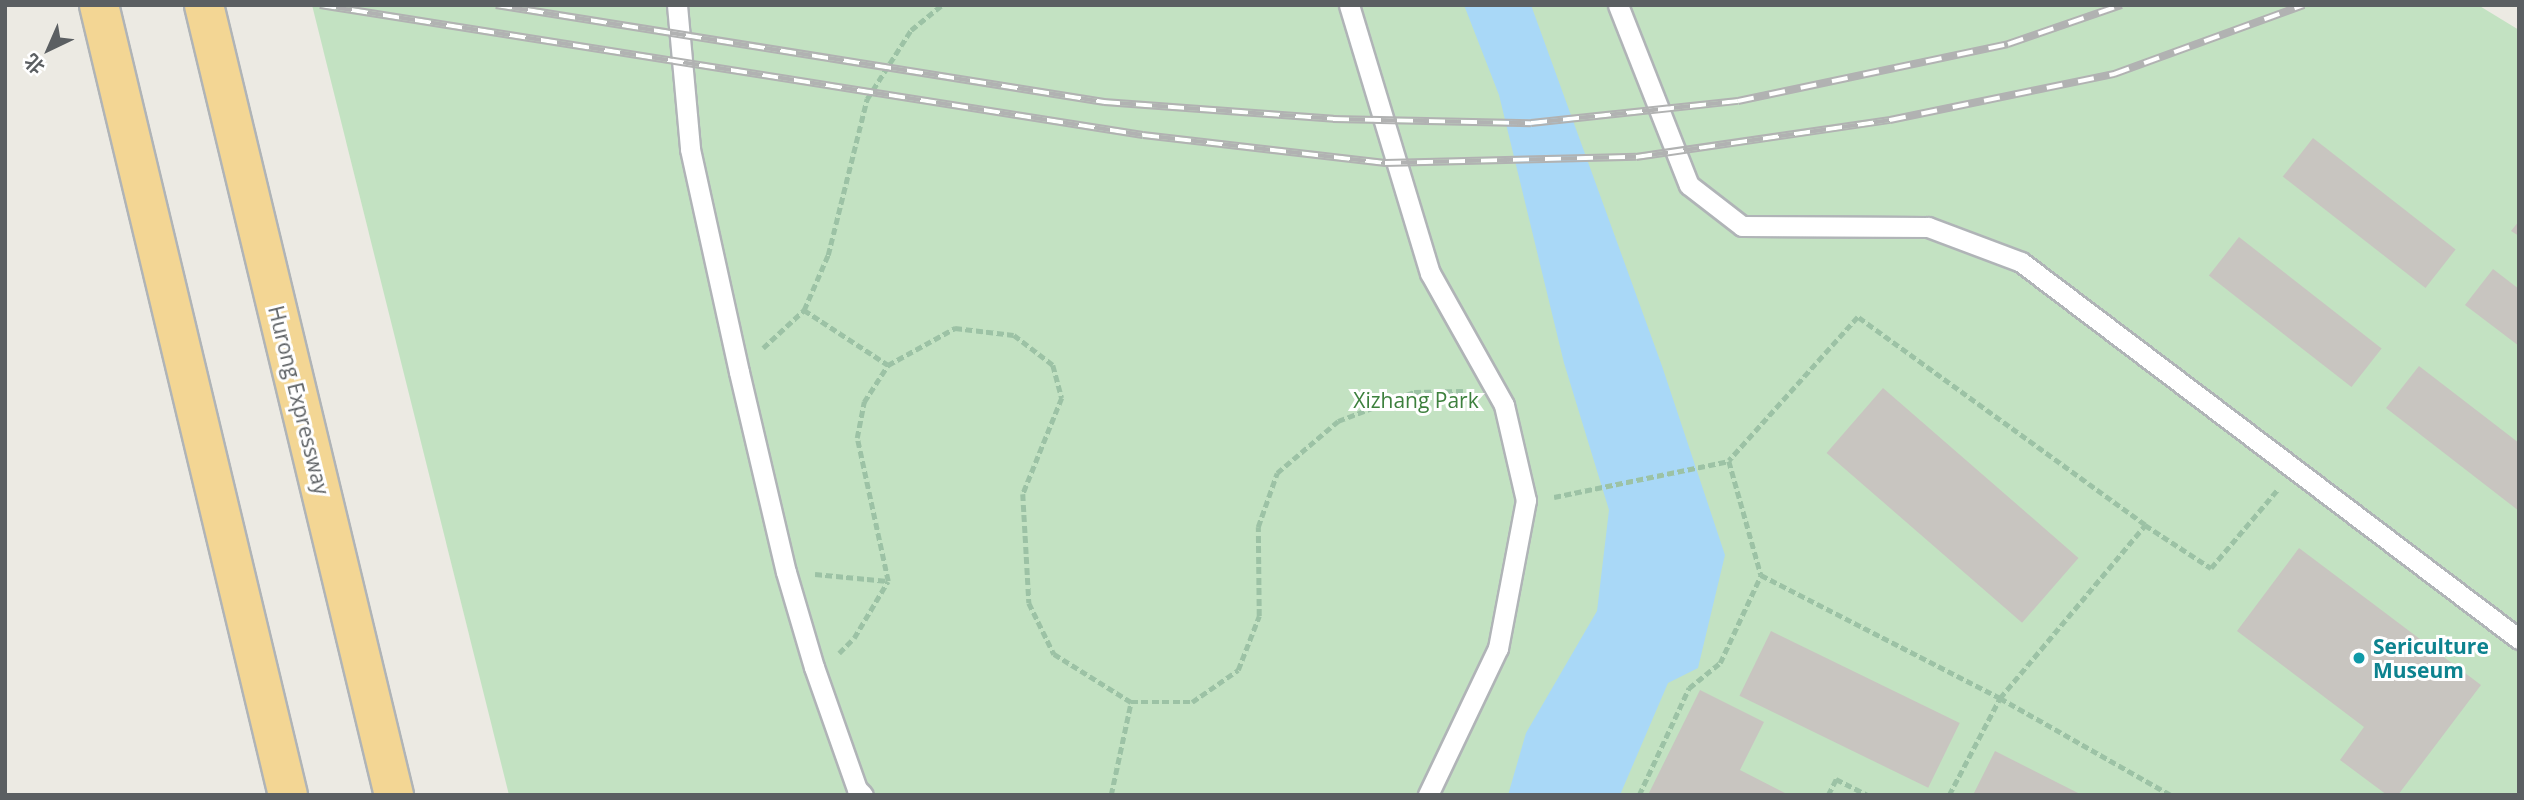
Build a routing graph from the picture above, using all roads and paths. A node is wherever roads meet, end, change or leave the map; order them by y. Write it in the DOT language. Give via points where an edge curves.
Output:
graph roads {
  1 [pos="99,5"];
  2 [pos="204,5"];
  3 [pos="677,5"];
  4 [pos="942,5"];
  5 [pos="1349,5"];
  6 [pos="1618,5"];
  7 [pos="804,310"];
  8 [pos="888,365"];
  9 [pos="739,372"];
  10 [pos="1496,391"];
  11 [pos="1729,461"];
  12 [pos="2294,470"];
  13 [pos="1576,494"];
  14 [pos="2144,525"];
  15 [pos="786,572"];
  16 [pos="1761,575"];
  17 [pos="888,581"];
  18 [pos="2519,639"];
  19 [pos="814,667"];
  20 [pos="2000,698"];
  21 [pos="1131,702"];
  22 [pos="859,793"];
  23 [pos="288,795"];
  24 [pos="394,795"];
  25 [pos="1111,795"];
  26 [pos="1428,795"];
  27 [pos="1639,795"];
  28 [pos="1828,795"];
  29 [pos="1868,795"];
  30 [pos="1949,795"];
  31 [pos="2171,795"];
  1 -- 23 [label="highway"];
  2 -- 24 [label="highway, Hurong Expressway"];
  3 -- 9 [label="lane" via="690,149"];
  4 -- 7 [label="path" via="911,30 867,99 828,255"];
  5 -- 10 [label="lane" via="1430,273"];
  6 -- 12 [label="lane" via="1689,185 1742,226 1928,227 2021,262"];
  7 -- 8 [label="path"];
  7 -- 9 [label="path"];
  8 -- 17 [label="path" via="864,402 857,438"];
  8 -- 21 [label="path" via="955,328 1014,335 1053,365 1062,398 1024,494 1029,603 1054,654"];
  9 -- 15 [label="lane"];
  10 -- 21 [label="path" via="1414,392 1338,421 1277,473 1258,527 1259,615 1238,670 1192,702"];
  10 -- 26 [label="lane" via="1526,500 1498,648"];
  11 -- 13 [label="path"];
  11 -- 14 [label="path" via="1858,317"];
  11 -- 16 [label="path"];
  12 -- 14 [label="path" via="2211,568"];
  12 -- 18 [label="lane"];
  14 -- 20 [label="path"];
  15 -- 17 [label="path"];
  15 -- 19 [label="lane"];
  16 -- 20 [label="path"];
  16 -- 27 [label="path" via="1720,663 1689,688"];
  17 -- 19 [label="path" via="854,638"];
  19 -- 22 [label="lane"];
  20 -- 30 [label="path"];
  20 -- 31 [label="path"];
  21 -- 25 [label="path"];
  28 -- 29 [label="path" via="1836,779"];
}
